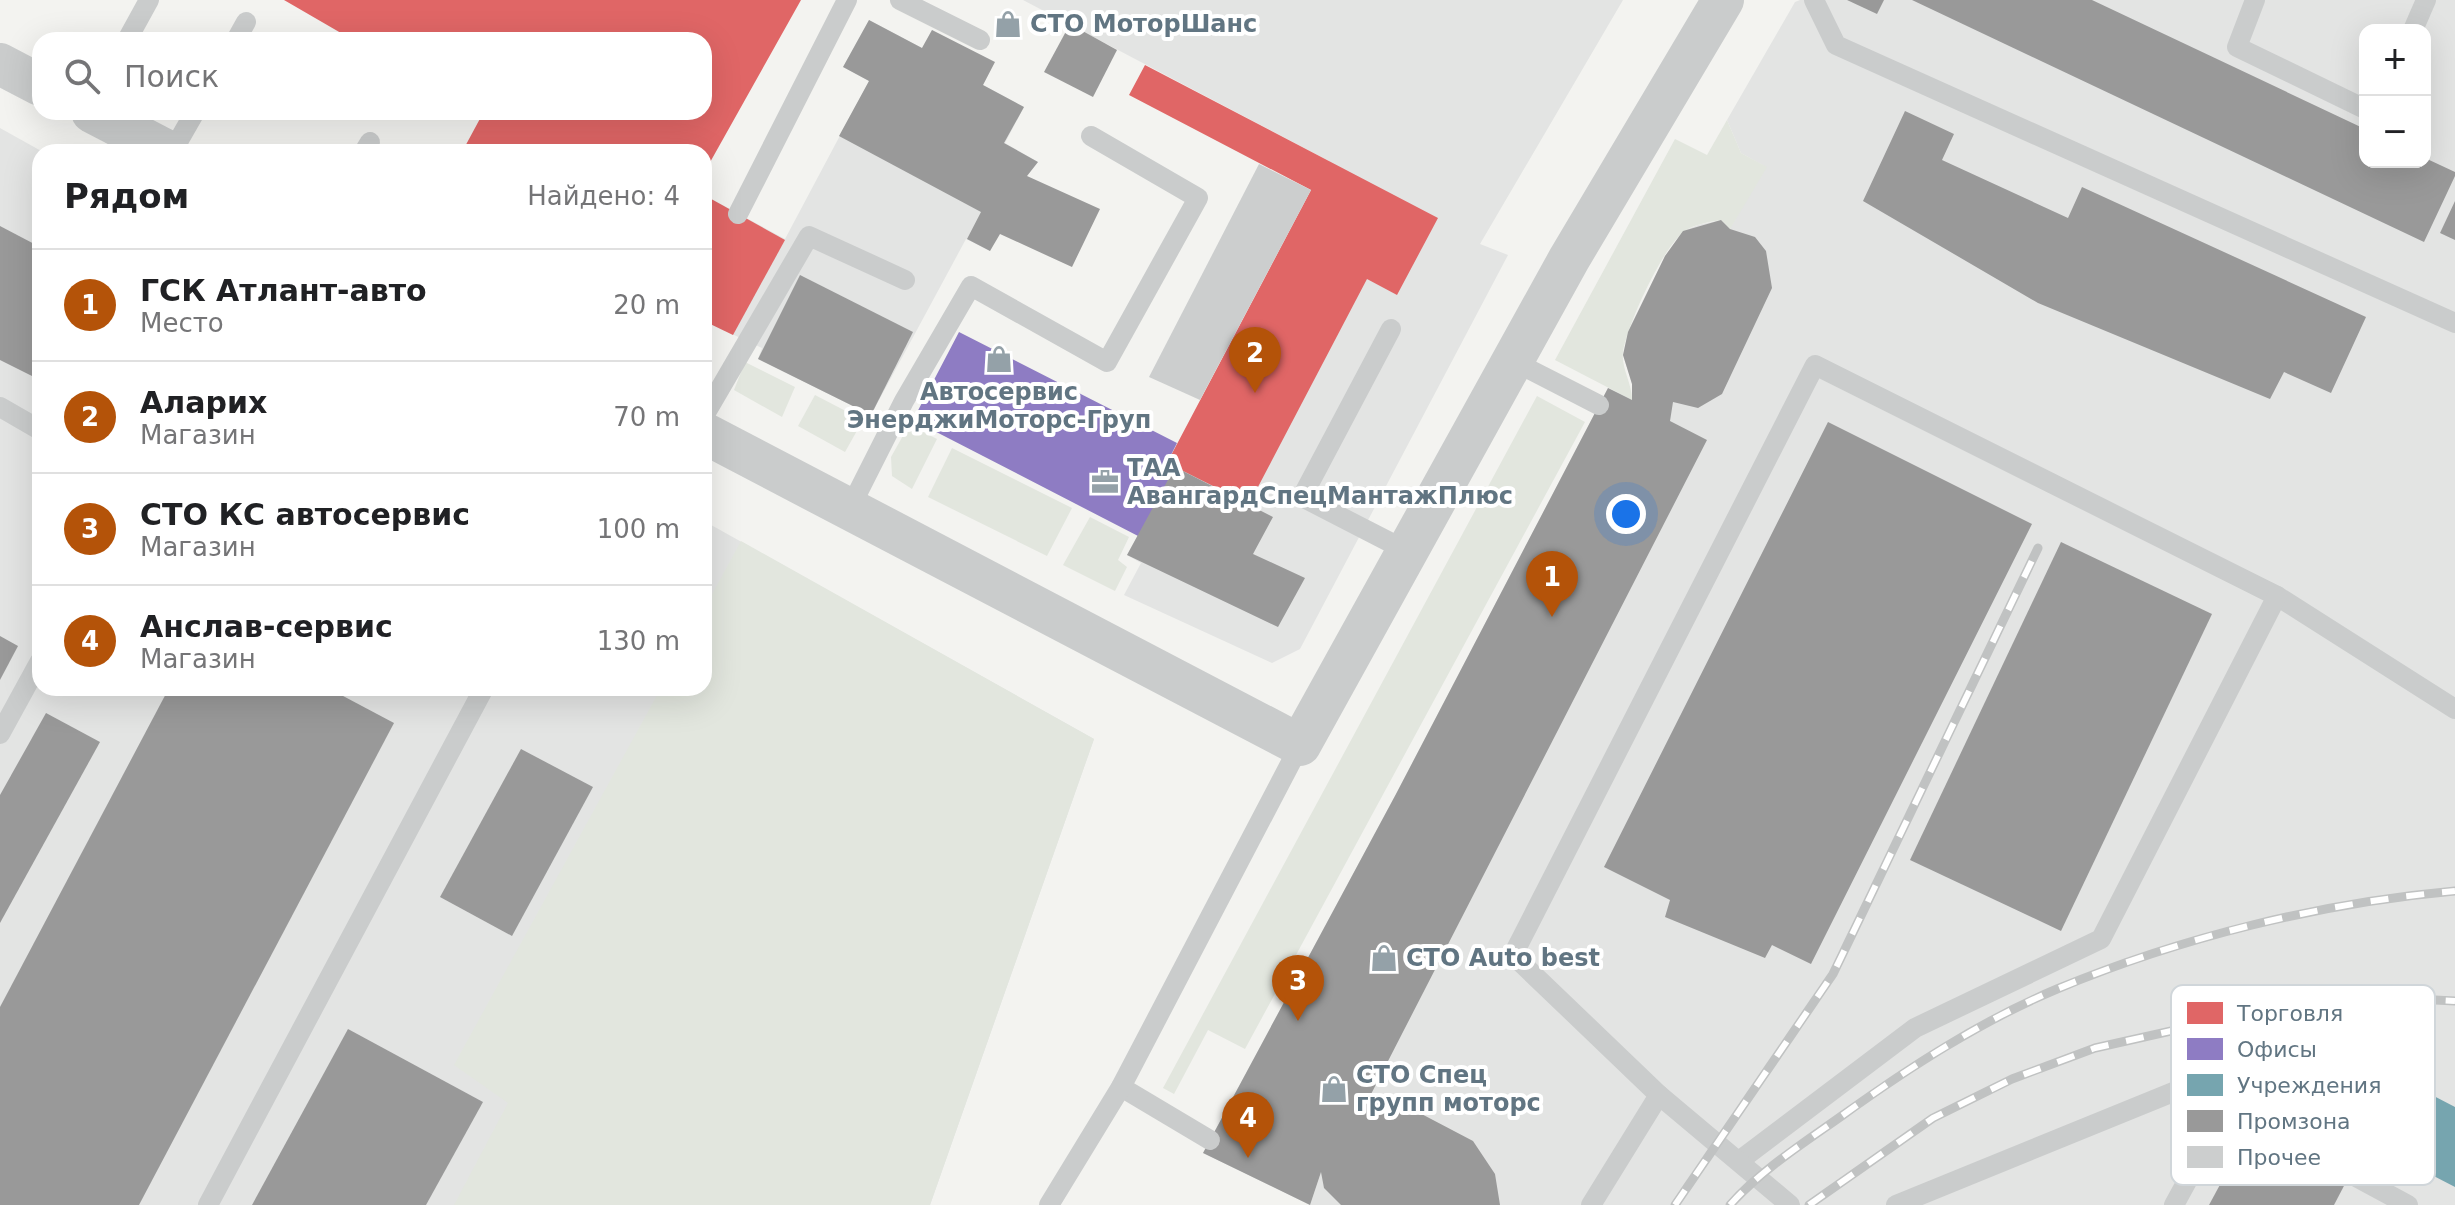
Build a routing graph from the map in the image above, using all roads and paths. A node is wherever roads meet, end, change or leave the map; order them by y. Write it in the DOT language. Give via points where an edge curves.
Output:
graph roads {
  1 [pos="149,0"];
  2 [pos="847,0"];
  3 [pos="900,0"];
  4 [pos="1723,0"];
  5 [pos="1814,0"];
  6 [pos="2255,0"];
  7 [pos="2426,0"];
  8 [pos="2416,24"];
  9 [pos="131,32"];
  10 [pos="980,40"];
  11 [pos="0,64"];
  12 [pos="32,81"];
  13 [pos="2359,106"];
  14 [pos="108,120"];
  15 [pos="190,120"];
  16 [pos="1091,136"];
  17 [pos="154,144"];
  18 [pos="175,144"];
  19 [pos="738,214"];
  20 [pos="905,280"];
  21 [pos="2455,323"];
  22 [pos="1391,329"];
  23 [pos="1513,361"];
  24 [pos="712,402"];
  25 [pos="1599,405"];
  26 [pos="0,407"];
  27 [pos="32,425"];
  28 [pos="712,437"];
  29 [pos="850,508"];
  30 [pos="1407,551"];
  31 [pos="2277,596"];
  32 [pos="32,676"];
  33 [pos="480,696"];
  34 [pos="2455,709"];
  35 [pos="0,734"];
  36 [pos="1300,745"];
  37 [pos="1121,1087"];
  38 [pos="2171,1093"];
  39 [pos="1659,1095"];
  40 [pos="1210,1140"];
  41 [pos="1739,1161"];
  42 [pos="2185,1185"];
  43 [pos="2371,1185"];
  44 [pos="208,1205"];
  45 [pos="1049,1205"];
  46 [pos="1591,1205"];
  47 [pos="1790,1205"];
  48 [pos="1896,1205"];
  49 [pos="2174,1205"];
  50 [pos="2408,1205"];
  1 -- 9 [label="lane"];
  2 -- 19 [label="lane"];
  3 -- 10 [label="lane"];
  4 -- 23 [label="street"];
  5 -- 21 [label="lane" via="1836,45"];
  6 -- 13 [label="lane" via="2237,47"];
  7 -- 8 [label="lane"];
  11 -- 12 [label="street"];
  14 -- 17 [label="street"];
  15 -- 18 [label="lane"];
  16 -- 29 [label="lane" via="1198,198 1107,362 971,286"];
  20 -- 24 [label="lane" via="809,236"];
  22 -- 30 [label="lane" via="1302,497"];
  23 -- 25 [label="lane"];
  23 -- 30 [label="street"];
  26 -- 27 [label="lane"];
  28 -- 29 [label="street"];
  29 -- 36 [label="street"];
  30 -- 36 [label="street"];
  31 -- 34 [label="lane"];
  31 -- 39 [label="lane" via="1815,365 1513,955"];
  31 -- 41 [label="lane" via="2101,939 1915,1028"];
  32 -- 35 [label="lane"];
  33 -- 44 [label="lane"];
  36 -- 37 [label="lane"];
  37 -- 40 [label="lane"];
  37 -- 45 [label="lane"];
  38 -- 48 [label="lane"];
  39 -- 41 [label="lane"];
  39 -- 46 [label="lane"];
  41 -- 47 [label="lane"];
  42 -- 49 [label="lane"];
  43 -- 50 [label="lane"];
}
